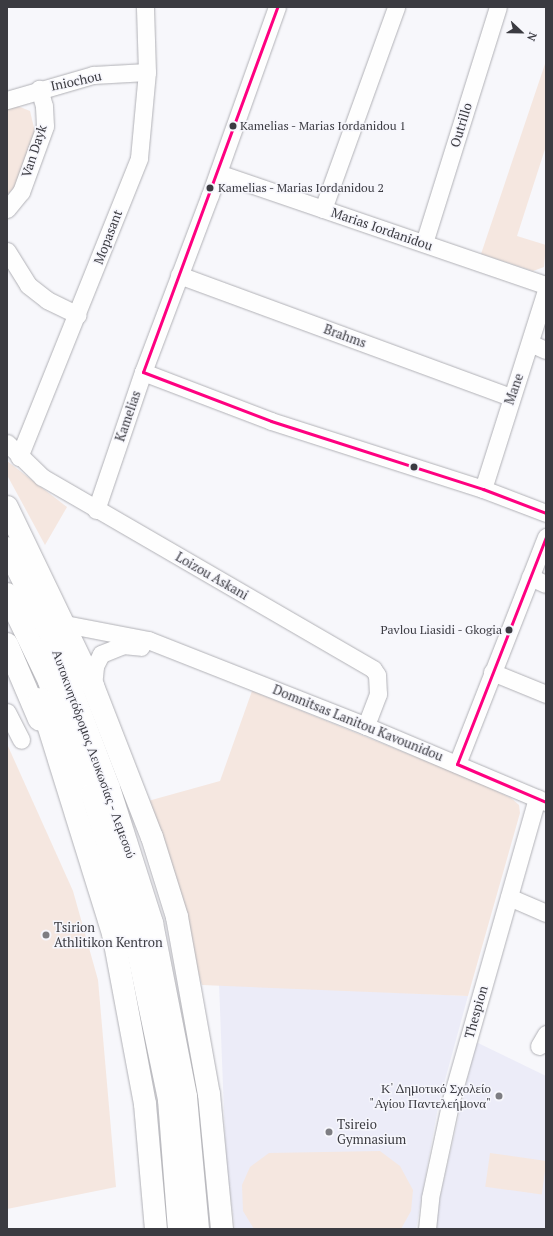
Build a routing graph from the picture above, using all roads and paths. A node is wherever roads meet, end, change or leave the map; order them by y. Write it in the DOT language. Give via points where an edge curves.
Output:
graph roads {
  1 [pos="145,7"];
  2 [pos="277,7"];
  3 [pos="396,7"];
  4 [pos="498,7"];
  5 [pos="147,72"];
  6 [pos="39,89"];
  7 [pos="7,100"];
  8 [pos="218,173"];
  9 [pos="7,209"];
  10 [pos="323,209"];
  11 [pos="424,243"];
  12 [pos="7,251"];
  13 [pos="179,275"];
  14 [pos="546,285"];
  15 [pos="546,290"];
  16 [pos="78,315"];
  17 [pos="530,343"];
  18 [pos="546,350"];
  19 [pos="143,372"];
  20 [pos="511,397"];
  21 [pos="7,443"];
  22 [pos="19,457"];
  23 [pos="483,489"];
  24 [pos="7,507"];
  25 [pos="96,510"];
  26 [pos="546,512"];
  27 [pos="546,537"];
  28 [pos="7,548"];
  29 [pos="530,577"];
  30 [pos="546,584"];
  31 [pos="7,594"];
  32 [pos="7,603"];
  33 [pos="58,630"];
  34 [pos="7,644"];
  35 [pos="169,650"];
  36 [pos="492,672"];
  37 [pos="93,686"];
  38 [pos="546,694"];
  39 [pos="7,712"];
  40 [pos="366,726"];
  41 [pos="21,740"];
  42 [pos="457,764"];
  43 [pos="70,796"];
  44 [pos="542,800"];
  45 [pos="152,837"];
  46 [pos="509,897"];
  47 [pos="546,913"];
  48 [pos="156,1229"];
  49 [pos="179,1229"];
  50 [pos="198,1229"];
  51 [pos="222,1229"];
  52 [pos="428,1229"];
  1 -- 5 [label="street, Mopasant"];
  2 -- 8 [label="street, Kamelias"];
  3 -- 10 [label="street"];
  4 -- 11 [label="street, Outrillo"];
  5 -- 6 [label="street, Iniochou" via="93,75"];
  5 -- 16 [label="street, Mopasant" via="139,158"];
  6 -- 7 [label="street, Iniochou"];
  6 -- 9 [label="street, Van Dayk" via="44,106 45,126 21,192"];
  8 -- 10 [label="street, Marias Iordanidou"];
  8 -- 13 [label="street, Kamelias"];
  10 -- 11 [label="street, Marias Iordanidou"];
  11 -- 14 [label="street, Marias Iordanidou"];
  12 -- 16 [label="street" via="28,285 47,300"];
  13 -- 19 [label="street, Kamelias"];
  13 -- 20 [label="street, Brahms"];
  15 -- 17 [label="street, Mane"];
  16 -- 22 [label="street, Mopasant"];
  17 -- 18 [label="street"];
  17 -- 20 [label="street, Mane"];
  19 -- 23 [label="street" via="271,421"];
  19 -- 25 [label="street, Kamelias"];
  20 -- 23 [label="street, Mane"];
  21 -- 22 [label="street, Loizou Askani"];
  22 -- 25 [label="street, Loizou Askani" via="42,477"];
  23 -- 26 [label="street"];
  24 -- 33 [label="highway"];
  25 -- 40 [label="street, Loizou Askani" via="373,669 377,675 378,694"];
  27 -- 29 [label="street"];
  28 -- 33 [label="highway, Αυτοκινητόδρομος Λευκωσίας - Λεμεσού"];
  29 -- 30 [label="street"];
  29 -- 36 [label="street"];
  31 -- 49 [label="highway, Αυτοκινητόδρομος Λευκωσίας - Λεμεσού" via="49,681 92,794 133,927 169,1100"];
  32 -- 43 [label="highway" via="48,721"];
  33 -- 35 [label="street, Domnitsas Lanitou Kavounidou" via="148,640"];
  33 -- 37 [label="highway"];
  33 -- 45 [label="highway" via="75,673"];
  33 -- 50 [label="highway, Αυτοκινητόδρομος Λευκωσίας - Λεμεσού" via="152,923 186,1097"];
  34 -- 43 [label="highway"];
  35 -- 37 [label="street, Domnitsas Lanitou Kavounidou" via="123,645 113,648 101,654 95,666"];
  35 -- 40 [label="street, Domnitsas Lanitou Kavounidou"];
  36 -- 38 [label="street"];
  36 -- 42 [label="street"];
  37 -- 45 [label="highway"];
  39 -- 41 [label="street"];
  40 -- 42 [label="street, Domnitsas Lanitou Kavounidou"];
  42 -- 44 [label="street, Domnitsas Lanitou Kavounidou"];
  43 -- 48 [label="highway" via="112,933 146,1104"];
  44 -- 46 [label="street, Thespion"];
  45 -- 51 [label="highway" via="177,917 195,1009 209,1094"];
  46 -- 47 [label="street"];
  46 -- 52 [label="street, Thespion" via="451,1100 430,1198"];
}
